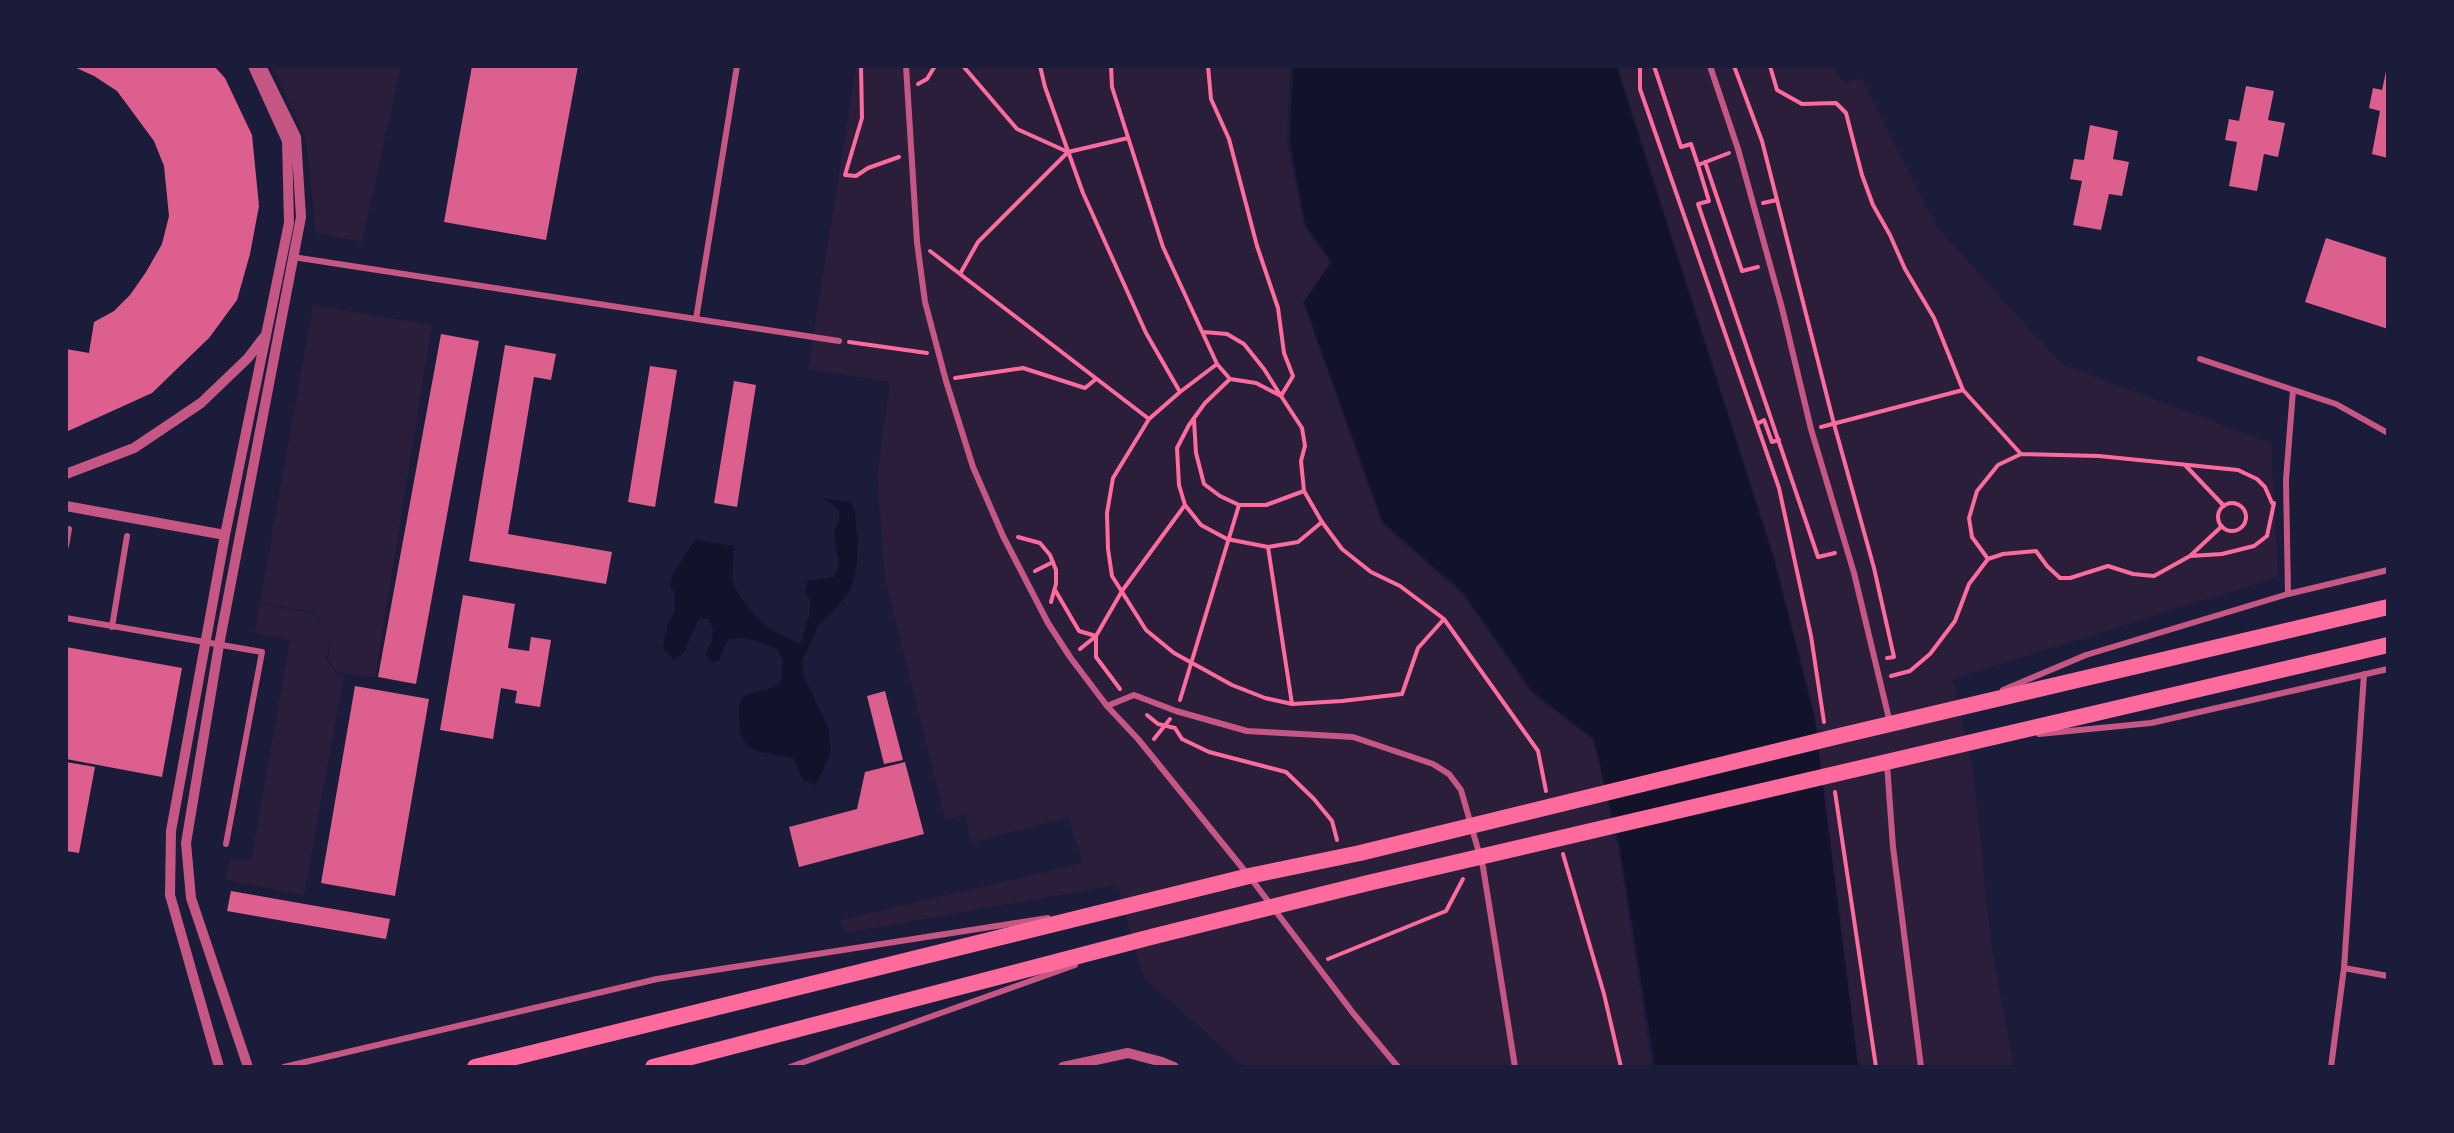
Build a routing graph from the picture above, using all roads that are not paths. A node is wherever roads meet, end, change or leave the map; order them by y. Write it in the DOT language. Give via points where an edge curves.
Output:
graph roads {
  1 [pos="252,66"];
  2 [pos="261,66"];
  3 [pos="738,66"];
  4 [pos="906,66"];
  5 [pos="1710,66"];
  6 [pos="288,256"];
  7 [pos="696,319"];
  8 [pos="267,333"];
  9 [pos="839,341"];
  10 [pos="2200,359"];
  11 [pos="2294,390"];
  12 [pos="2388,434"];
  13 [pos="66,474"];
  14 [pos="66,506"];
  15 [pos="69,530"];
  16 [pos="225,535"];
  17 [pos="127,536"];
  18 [pos="66,546"];
  19 [pos="2388,570"];
  20 [pos="2288,594"];
  21 [pos="2388,608"];
  22 [pos="66,618"];
  23 [pos="112,627"];
  24 [pos="206,643"];
  25 [pos="219,645"];
  26 [pos="2388,645"];
  27 [pos="2388,669"];
  28 [pos="2364,674"];
  29 [pos="1107,706"];
  30 [pos="1965,706"];
  31 [pos="1890,724"];
  32 [pos="1984,739"];
  33 [pos="1887,762"];
  34 [pos="226,844"];
  35 [pos="1249,876"];
  36 [pos="1134,904"];
  37 [pos="1272,906"];
  38 [pos="1155,936"];
  39 [pos="2344,968"];
  40 [pos="2388,976"];
  41 [pos="680,1064"];
  42 [pos="219,1067"];
  43 [pos="248,1067"];
  44 [pos="284,1067"];
  45 [pos="475,1067"];
  46 [pos="653,1067"];
  47 [pos="790,1067"];
  48 [pos="1063,1067"];
  49 [pos="1174,1067"];
  50 [pos="1398,1067"];
  51 [pos="1515,1067"];
  52 [pos="1921,1067"];
  53 [pos="2331,1067"];
  1 -- 6 [label="street" via="287,141"];
  2 -- 6 [label="street" via="296,137 301,217"];
  3 -- 7 [label="street"];
  4 -- 29 [label="street" via="917,242 925,302 973,467 1042,611"];
  5 -- 31 [label="street" via="1770,263 1811,429 1848,550"];
  6 -- 7 [label="street"];
  6 -- 8 [label="street"];
  6 -- 25 [label="street"];
  7 -- 9 [label="street"];
  8 -- 13 [label="street" via="248,358 201,403 135,448"];
  8 -- 16 [label="street"];
  10 -- 11 [label="street"];
  11 -- 12 [label="street" via="2336,404"];
  11 -- 20 [label="street" via="2286,480"];
  14 -- 16 [label="street"];
  15 -- 18 [label="street"];
  16 -- 24 [label="street"];
  17 -- 23 [label="street"];
  19 -- 20 [label="street"];
  20 -- 30 [label="street" via="2085,655"];
  21 -- 30 [label="highway"];
  22 -- 23 [label="street"];
  23 -- 24 [label="street"];
  24 -- 25 [label="street"];
  24 -- 42 [label="street" via="171,831 170,895"];
  25 -- 34 [label="street" via="262,652"];
  25 -- 43 [label="street" via="186,843 191,898"];
  26 -- 32 [label="highway"];
  27 -- 28 [label="street"];
  28 -- 32 [label="street" via="2151,723"];
  28 -- 39 [label="street"];
  29 -- 35 [label="street"];
  29 -- 51 [label="street" via="1134,695 1247,731 1353,737 1433,764 1449,774 1461,790 1482,867"];
  30 -- 31 [label="highway"];
  31 -- 35 [label="highway" via="1832,733 1360,853"];
  32 -- 33 [label="highway"];
  33 -- 37 [label="highway"];
  33 -- 52 [label="street" via="1893,847"];
  35 -- 36 [label="highway"];
  35 -- 37 [label="street"];
  36 -- 44 [label="street" via="657,979"];
  36 -- 45 [label="highway"];
  37 -- 38 [label="highway"];
  37 -- 50 [label="street"];
  38 -- 41 [label="highway"];
  38 -- 47 [label="street"];
  39 -- 40 [label="street"];
  39 -- 53 [label="street"];
  41 -- 46 [label="highway"];
  48 -- 49 [label="street" via="1128,1053"];
}
